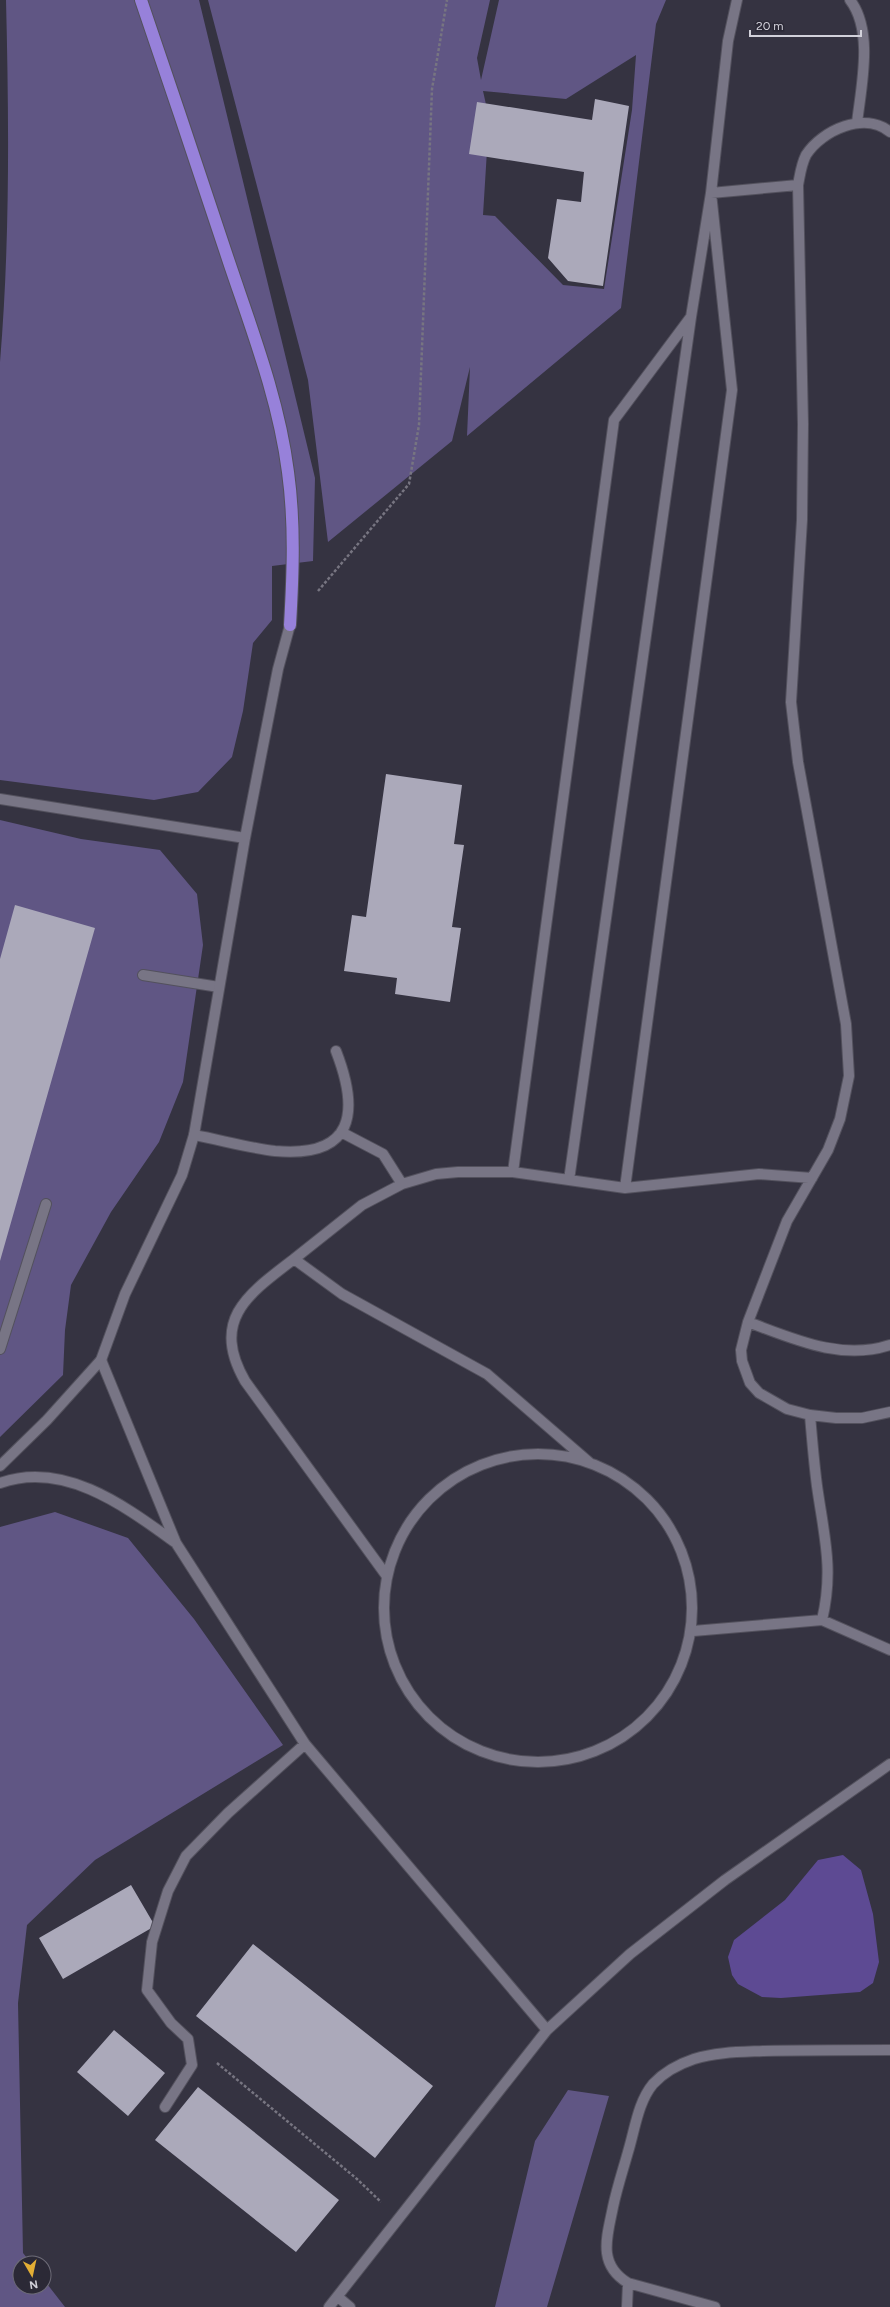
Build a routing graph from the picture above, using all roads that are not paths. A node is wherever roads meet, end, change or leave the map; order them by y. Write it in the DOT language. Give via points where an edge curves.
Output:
graph roads {
  1 [pos="141,0"];
  2 [pos="737,0"];
  3 [pos="850,0"];
  4 [pos="857,123"];
  5 [pos="890,132"];
  6 [pos="798,185"];
  7 [pos="711,193"];
  8 [pos="691,317"];
  9 [pos="290,625"];
  10 [pos="0,799"];
  11 [pos="245,838"];
  12 [pos="143,975"];
  13 [pos="219,987"];
  14 [pos="336,1051"];
  15 [pos="341,1132"];
  16 [pos="194,1135"];
  17 [pos="513,1172"];
  18 [pos="812,1178"];
  19 [pos="569,1180"];
  20 [pos="402,1184"];
  21 [pos="625,1188"];
  22 [pos="46,1204"];
  23 [pos="294,1259"];
  24 [pos="748,1322"];
  25 [pos="890,1345"];
  26 [pos="0,1349"];
  27 [pos="102,1360"];
  28 [pos="890,1412"];
  29 [pos="810,1415"];
  30 [pos="590,1463"];
  31 [pos="0,1466"];
  32 [pos="0,1483"];
  33 [pos="176,1542"];
  34 [pos="386,1575"];
  35 [pos="822,1620"];
  36 [pos="693,1630"];
  37 [pos="890,1650"];
  38 [pos="305,1744"];
  39 [pos="890,1764"];
  40 [pos="547,2030"];
  41 [pos="890,2050"];
  42 [pos="165,2107"];
  43 [pos="628,2283"];
  44 [pos="338,2297"];
  45 [pos="709,2306"];
  46 [pos="329,2307"];
  47 [pos="350,2307"];
  48 [pos="627,2307"];
  1 -- 9 [label="highway" via="256,340 281,433 291,511 293,571"];
  2 -- 7 [label="street" via="729,34"];
  3 -- 4 [label="street" via="859,18 864,48"];
  4 -- 5 [label="street" via="876,124"];
  4 -- 6 [label="street" via="831,133 812,148 801,167"];
  6 -- 7 [label="street"];
  6 -- 18 [label="street" via="803,424 802,520 791,702 798,762 846,1024 849,1057 846,1095 840,1119 828,1150"];
  7 -- 8 [label="street"];
  7 -- 21 [label="street" via="732,390"];
  8 -- 17 [label="street" via="614,420"];
  8 -- 19 [label="street"];
  9 -- 11 [label="street" via="278,669"];
  10 -- 11 [label="street"];
  11 -- 13 [label="street"];
  12 -- 13 [label="street"];
  13 -- 16 [label="street"];
  14 -- 15 [label="street" via="346,1077 350,1099 348,1121"];
  15 -- 16 [label="street" via="330,1143 307,1149 276,1151"];
  15 -- 20 [label="street" via="383,1154"];
  16 -- 27 [label="street" via="182,1175 125,1294"];
  17 -- 19 [label="street"];
  17 -- 20 [label="street" via="436,1174"];
  18 -- 21 [label="street" via="759,1174"];
  18 -- 24 [label="street" via="787,1221"];
  19 -- 21 [label="street"];
  20 -- 23 [label="street" via="362,1205"];
  22 -- 26 [label="street"];
  23 -- 30 [label="street" via="342,1294 487,1374"];
  23 -- 34 [label="street" via="262,1283 239,1310 233,1323 231,1350 245,1382"];
  24 -- 25 [label="street" via="824,1348 844,1351"];
  24 -- 29 [label="street" via="741,1350 750,1383 758,1393 770,1401"];
  27 -- 31 [label="street"];
  27 -- 33 [label="street"];
  28 -- 29 [label="street" via="862,1418"];
  29 -- 35 [label="street" via="817,1485 829,1559 827,1597"];
  30 -- 34 [label="street" via="539,1454 488,1462 443,1487 408,1525"];
  30 -- 36 [label="street" via="633,1486 666,1521 687,1565 692,1597"];
  32 -- 33 [label="street" via="34,1477 61,1480 94,1490 130,1509"];
  33 -- 38 [label="street"];
  34 -- 36 [label="street" via="384,1624 398,1674 427,1716 468,1746 518,1762 569,1760 617,1741 657,1708 683,1663"];
  35 -- 36 [label="street"];
  35 -- 37 [label="street"];
  38 -- 40 [label="street"];
  38 -- 42 [label="street" via="228,1813 186,1856 168,1891 152,1942 147,1990 171,2023 188,2039 192,2065"];
  39 -- 40 [label="street" via="725,1880 630,1954"];
  40 -- 44 [label="street" via="397,2218"];
  41 -- 43 [label="street" via="720,2053 695,2059 664,2074 645,2096 640,2110 614,2200 607,2236 606,2252 610,2265 618,2277"];
  43 -- 45 [label="street"];
  43 -- 48 [label="street"];
  44 -- 46 [label="street"];
  44 -- 47 [label="street"];
}
